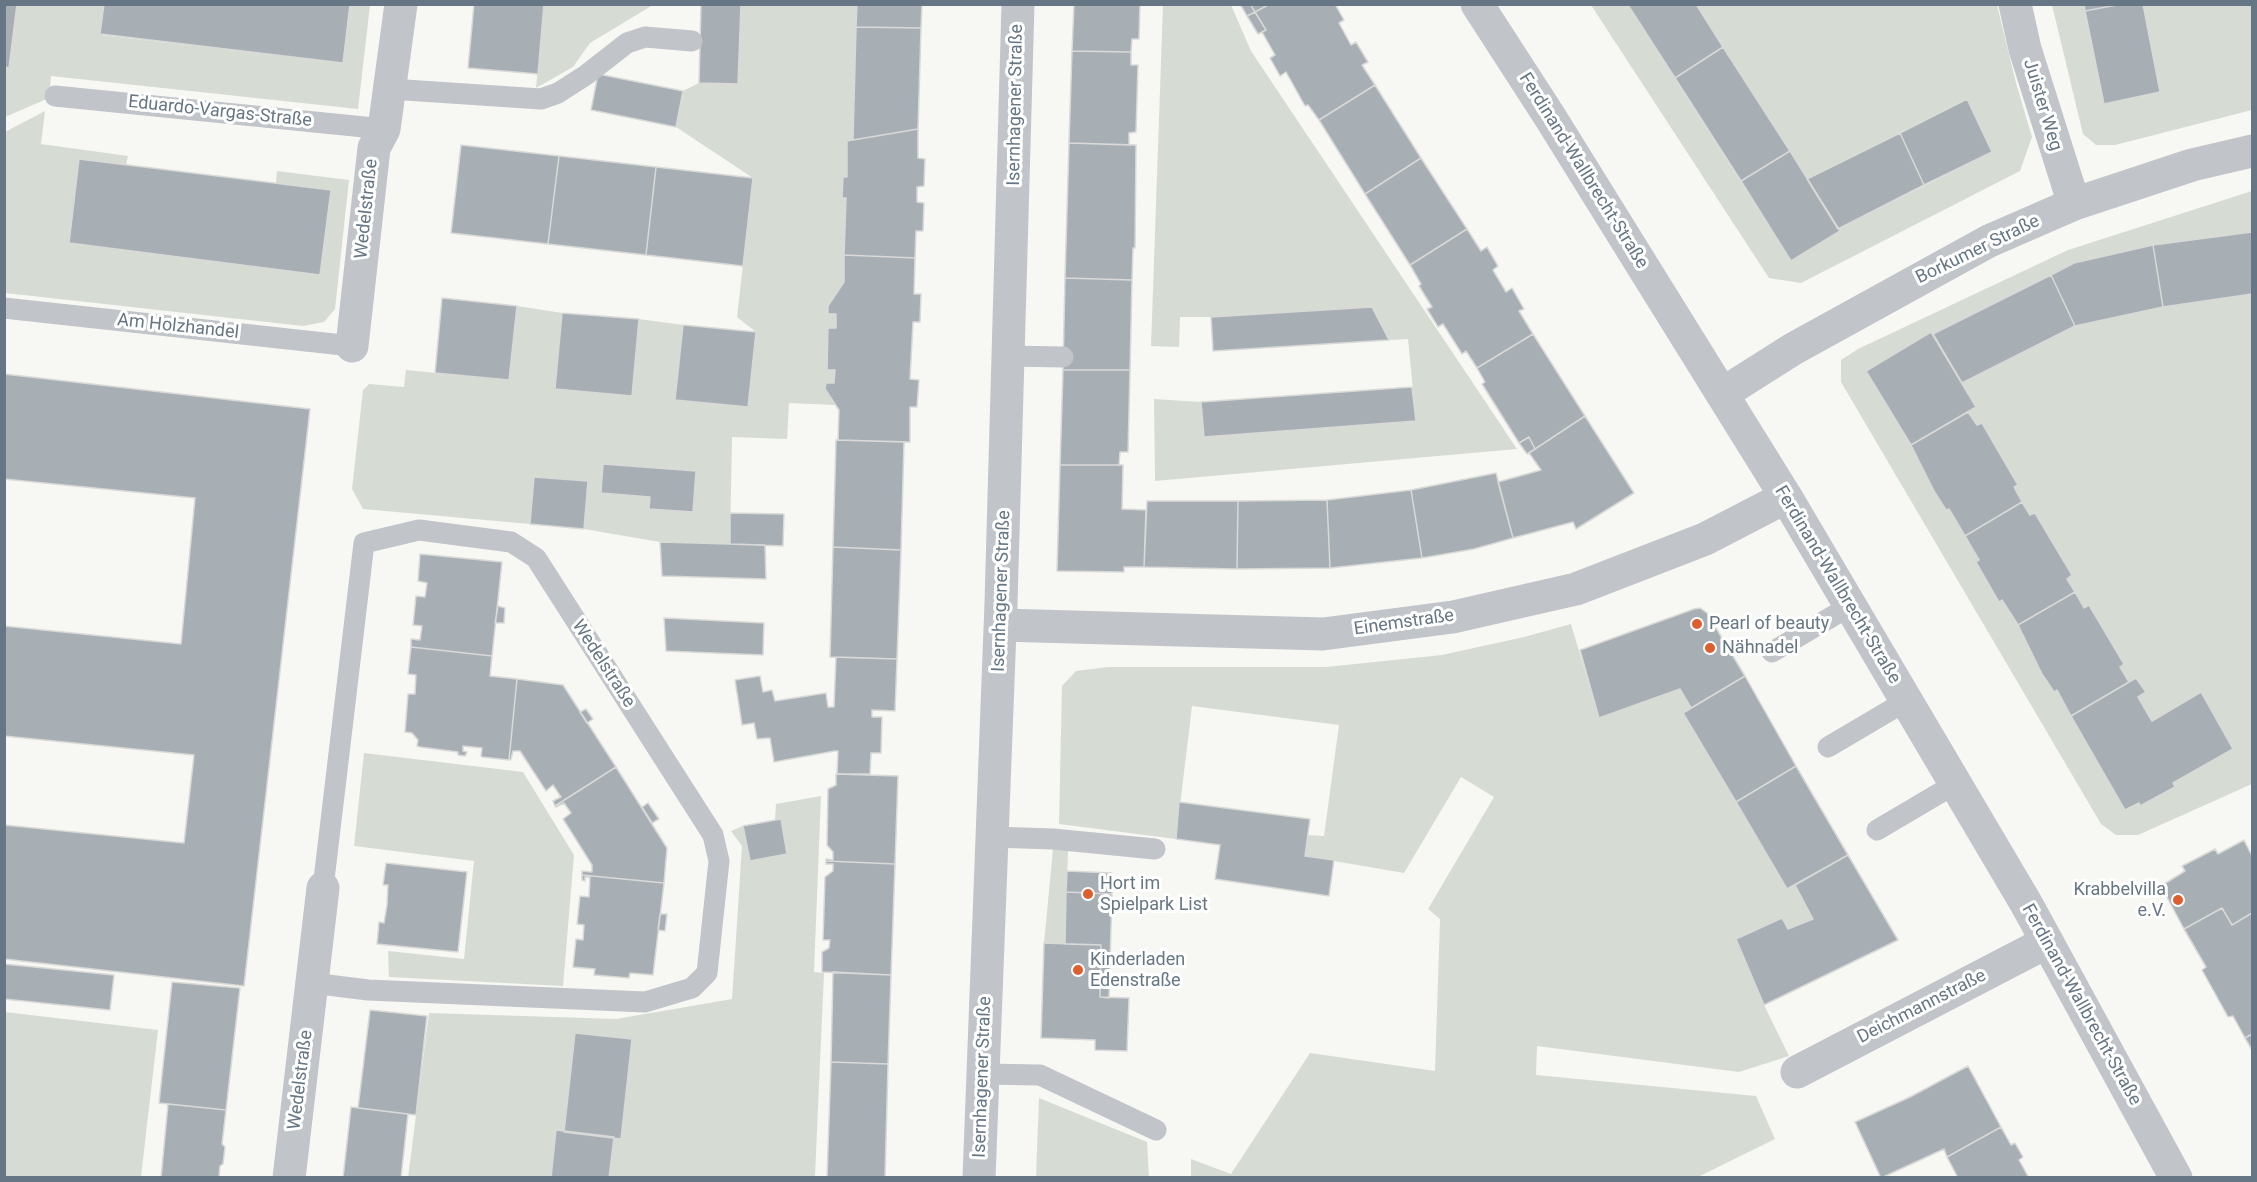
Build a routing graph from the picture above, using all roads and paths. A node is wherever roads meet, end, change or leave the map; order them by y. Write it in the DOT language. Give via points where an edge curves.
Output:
graph roads {
  1 [pos="401,4"];
  2 [pos="1018,4"];
  3 [pos="1477,4"];
  4 [pos="2015,4"];
  5 [pos="692,41"];
  6 [pos="390,89"];
  7 [pos="55,96"];
  8 [pos="384,129"];
  9 [pos="2253,151"];
  10 [pos="2074,204"];
  11 [pos="4,308"];
  12 [pos="352,346"];
  13 [pos="1009,356"];
  14 [pos="1063,357"];
  15 [pos="1722,394"];
  16 [pos="1786,497"];
  17 [pos="1850,606"];
  18 [pos="1001,626"];
  19 [pos="1772,652"];
  20 [pos="1906,701"];
  21 [pos="1828,747"];
  22 [pos="1955,784"];
  23 [pos="1877,830"];
  24 [pos="992,837"];
  25 [pos="1155,849"];
  26 [pos="323,888"];
  27 [pos="2047,942"];
  28 [pos="312,983"];
  29 [pos="1797,1072"];
  30 [pos="983,1074"];
  31 [pos="1156,1130"];
  32 [pos="289,1178"];
  33 [pos="979,1178"];
  34 [pos="2176,1178"];
  1 -- 6 [label="street, Wedelstraße"];
  2 -- 13 [label="street, Isernhagener Straße"];
  3 -- 15 [label="street, Ferdinand-Wallbrecht-Straße"];
  4 -- 10 [label="street, Juister Weg" via="2025,49"];
  5 -- 6 [label="lane" via="645,37 627,43 586,75 541,99"];
  6 -- 8 [label="street, Wedelstraße"];
  7 -- 8 [label="lane, Eduardo-Vargas-Straße"];
  8 -- 12 [label="street, Wedelstraße" via="374,148"];
  9 -- 10 [label="street, Borkumer Straße" via="2192,165"];
  10 -- 15 [label="street, Borkumer Straße" via="1989,241 1909,284"];
  11 -- 12 [label="lane, Am Holzhandel"];
  13 -- 14 [label="lane"];
  13 -- 18 [label="street, Isernhagener Straße"];
  15 -- 16 [label="street, Ferdinand-Wallbrecht-Straße"];
  16 -- 17 [label="street, Ferdinand-Wallbrecht-Straße"];
  16 -- 18 [label="street, Einemstraße" via="1705,539 1576,589 1453,617 1323,634"];
  17 -- 19 [label="lane"];
  17 -- 20 [label="street, Ferdinand-Wallbrecht-Straße"];
  18 -- 24 [label="street, Isernhagener Straße"];
  20 -- 21 [label="lane"];
  20 -- 22 [label="street, Ferdinand-Wallbrecht-Straße"];
  22 -- 23 [label="lane"];
  22 -- 27 [label="street, Ferdinand-Wallbrecht-Straße"];
  24 -- 25 [label="lane"];
  24 -- 30 [label="street, Isernhagener Straße"];
  26 -- 28 [label="street, Wedelstraße"];
  26 -- 28 [label="lane, Wedelstraße" via="364,543 419,530 511,542 536,558 713,835 719,861 707,973 692,988 645,1002 368,990"];
  27 -- 29 [label="street, Deichmannstraße"];
  27 -- 34 [label="street, Ferdinand-Wallbrecht-Straße"];
  28 -- 32 [label="street, Wedelstraße"];
  30 -- 31 [label="lane" via="1040,1075"];
  30 -- 33 [label="street, Isernhagener Straße"];
}
